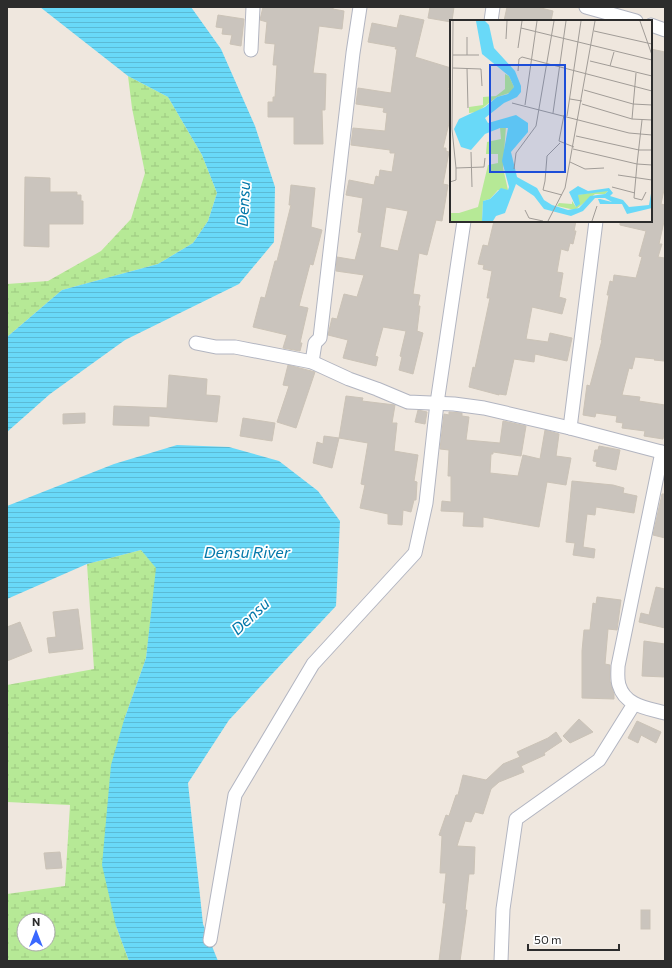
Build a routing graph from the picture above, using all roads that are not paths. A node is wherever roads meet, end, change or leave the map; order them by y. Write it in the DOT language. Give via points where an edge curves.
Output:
graph roads {
  1 [pos="253,7"];
  2 [pos="360,7"];
  3 [pos="493,7"];
  4 [pos="586,7"];
  5 [pos="628,17"];
  6 [pos="491,20"];
  7 [pos="652,25"];
  8 [pos="665,30"];
  9 [pos="250,50"];
  10 [pos="464,222"];
  11 [pos="596,222"];
  12 [pos="196,343"];
  13 [pos="312,362"];
  14 [pos="437,403"];
  15 [pos="570,428"];
  16 [pos="663,452"];
  17 [pos="634,704"];
  18 [pos="665,713"];
  19 [pos="210,940"];
  20 [pos="501,961"];
  1 -- 9 [label="street"];
  2 -- 13 [label="street" via="320,338 315,343"];
  3 -- 6 [label="street"];
  4 -- 5 [label="street"];
  7 -- 8 [label="street"];
  10 -- 14 [label="street"];
  11 -- 15 [label="street"];
  12 -- 13 [label="street" via="234,347"];
  13 -- 14 [label="street" via="348,380 408,402"];
  14 -- 15 [label="street" via="484,408"];
  14 -- 19 [label="street" via="426,503 415,553 313,664 235,795"];
  15 -- 16 [label="street"];
  16 -- 17 [label="street" via="618,666 618,684 624,696"];
  17 -- 18 [label="street"];
  17 -- 20 [label="street" via="599,760 516,819 503,909"];
}
